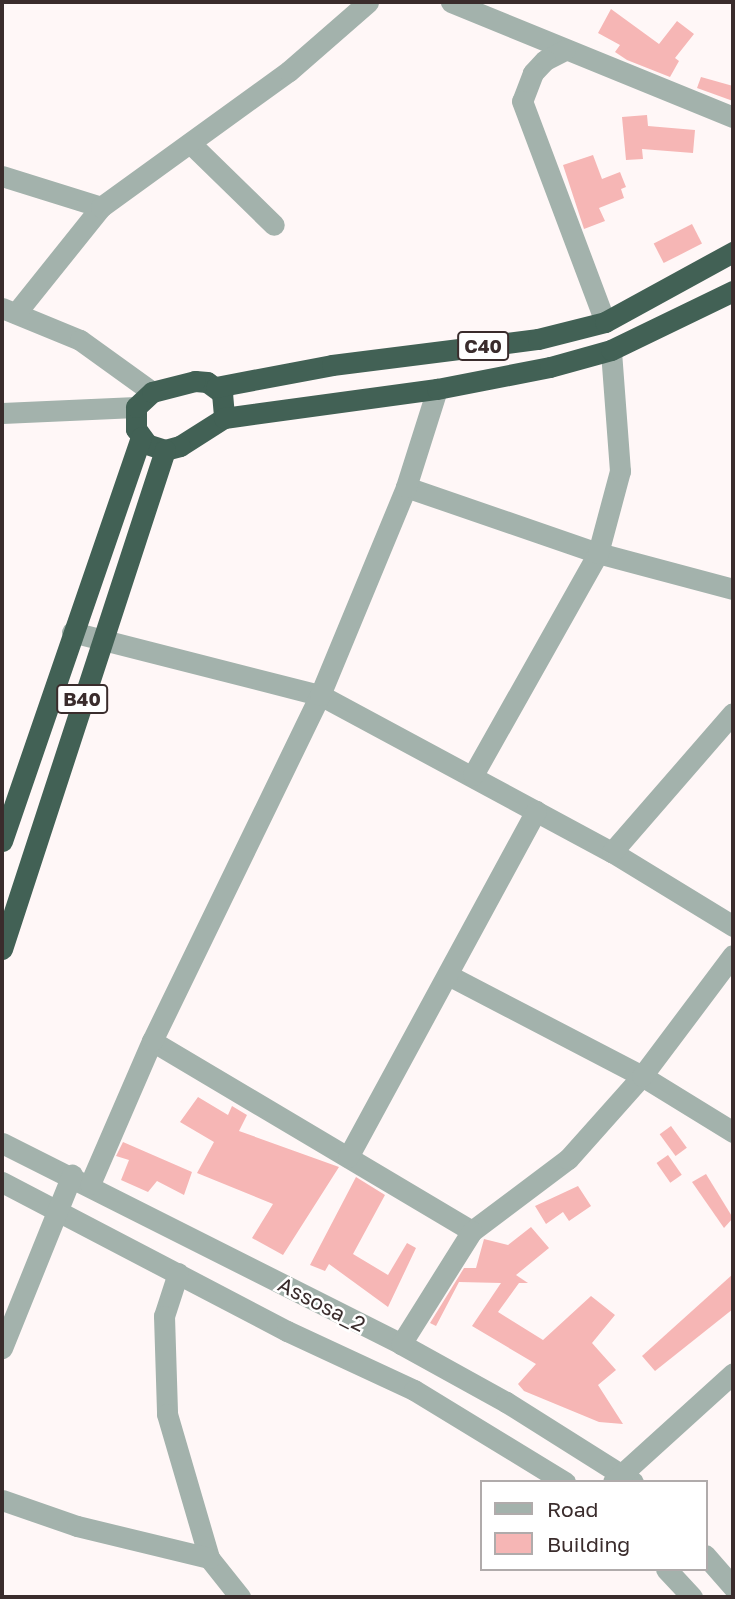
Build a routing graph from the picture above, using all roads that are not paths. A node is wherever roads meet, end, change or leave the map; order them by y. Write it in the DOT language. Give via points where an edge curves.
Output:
graph roads {
  1 [pos="368,2"];
  2 [pos="451,2"];
  3 [pos="565,50"];
  4 [pos="733,117"];
  5 [pos="190,143"];
  6 [pos="2,176"];
  7 [pos="101,206"];
  8 [pos="274,225"];
  9 [pos="733,252"];
  10 [pos="701,270"];
  11 [pos="726,295"];
  12 [pos="9,311"];
  13 [pos="605,322"];
  14 [pos="611,350"];
  15 [pos="216,387"];
  16 [pos="437,389"];
  17 [pos="152,392"];
  18 [pos="136,407"];
  19 [pos="2,413"];
  20 [pos="223,418"];
  21 [pos="141,437"];
  22 [pos="165,450"];
  23 [pos="406,487"];
  24 [pos="598,553"];
  25 [pos="733,589"];
  26 [pos="72,632"];
  27 [pos="100,641"];
  28 [pos="320,695"];
  29 [pos="733,713"];
  30 [pos="473,775"];
  31 [pos="536,811"];
  32 [pos="2,841"];
  33 [pos="612,852"];
  34 [pos="733,926"];
  35 [pos="2,949"];
  36 [pos="733,955"];
  37 [pos="448,975"];
  38 [pos="152,1041"];
  39 [pos="642,1076"];
  40 [pos="733,1132"];
  41 [pos="2,1143"];
  42 [pos="348,1157"];
  43 [pos="81,1179"];
  44 [pos="2,1182"];
  45 [pos="57,1211"];
  46 [pos="472,1231"];
  47 [pos="178,1273"];
  48 [pos="401,1344"];
  49 [pos="2,1348"];
  50 [pos="733,1374"];
  51 [pos="623,1478"];
  52 [pos="562,1480"];
  53 [pos="2,1500"];
  54 [pos="707,1557"];
  55 [pos="209,1558"];
  56 [pos="668,1571"];
  57 [pos="733,1587"];
  58 [pos="235,1595"];
  59 [pos="692,1597"];
  1 -- 5 [label="street" via="289,71"];
  2 -- 3 [label="street"];
  3 -- 4 [label="street"];
  3 -- 13 [label="street" via="533,73 522,101"];
  5 -- 7 [label="street"];
  5 -- 8 [label="street"];
  6 -- 7 [label="street"];
  7 -- 12 [label="street"];
  9 -- 10 [label="highway, C40"];
  10 -- 11 [label="highway"];
  10 -- 13 [label="highway, C40"];
  11 -- 14 [label="highway, C40"];
  12 -- 17 [label="street" via="80,340"];
  13 -- 15 [label="highway, C40" via="538,339 332,365"];
  14 -- 16 [label="highway, C40"];
  14 -- 24 [label="street" via="620,471"];
  15 -- 17 [label="highway" via="195,381"];
  15 -- 20 [label="highway" via="225,401"];
  16 -- 20 [label="highway, C40"];
  16 -- 23 [label="street"];
  17 -- 18 [label="highway"];
  18 -- 19 [label="street"];
  18 -- 21 [label="highway, B40" via="133,417"];
  20 -- 22 [label="highway" via="198,438"];
  21 -- 22 [label="highway"];
  21 -- 26 [label="highway, B40"];
  22 -- 27 [label="highway, B40"];
  23 -- 24 [label="street"];
  23 -- 28 [label="street"];
  24 -- 25 [label="street"];
  24 -- 30 [label="street"];
  26 -- 27 [label="street"];
  26 -- 32 [label="highway, B40"];
  27 -- 28 [label="street"];
  27 -- 35 [label="highway, B40"];
  28 -- 30 [label="street"];
  28 -- 38 [label="street"];
  29 -- 33 [label="street"];
  30 -- 31 [label="street"];
  31 -- 33 [label="street"];
  31 -- 37 [label="street"];
  33 -- 34 [label="street"];
  36 -- 39 [label="street"];
  37 -- 39 [label="street"];
  37 -- 42 [label="street"];
  38 -- 42 [label="street"];
  38 -- 43 [label="street"];
  39 -- 40 [label="street"];
  39 -- 46 [label="street" via="568,1159"];
  41 -- 43 [label="street, Assosa_2"];
  42 -- 46 [label="street"];
  43 -- 45 [label="street"];
  43 -- 48 [label="street, Assosa_2"];
  44 -- 45 [label="street, Assosa_2"];
  45 -- 47 [label="street, Assosa_2"];
  45 -- 49 [label="street"];
  46 -- 48 [label="street"];
  47 -- 52 [label="street, Assosa_2" via="414,1390"];
  47 -- 55 [label="street" via="164,1315 166,1414"];
  48 -- 51 [label="street, Assosa_2"];
  50 -- 51 [label="street"];
  53 -- 55 [label="street" via="88,1529"];
  54 -- 57 [label="street"];
  55 -- 58 [label="street"];
  56 -- 59 [label="street"];
}
